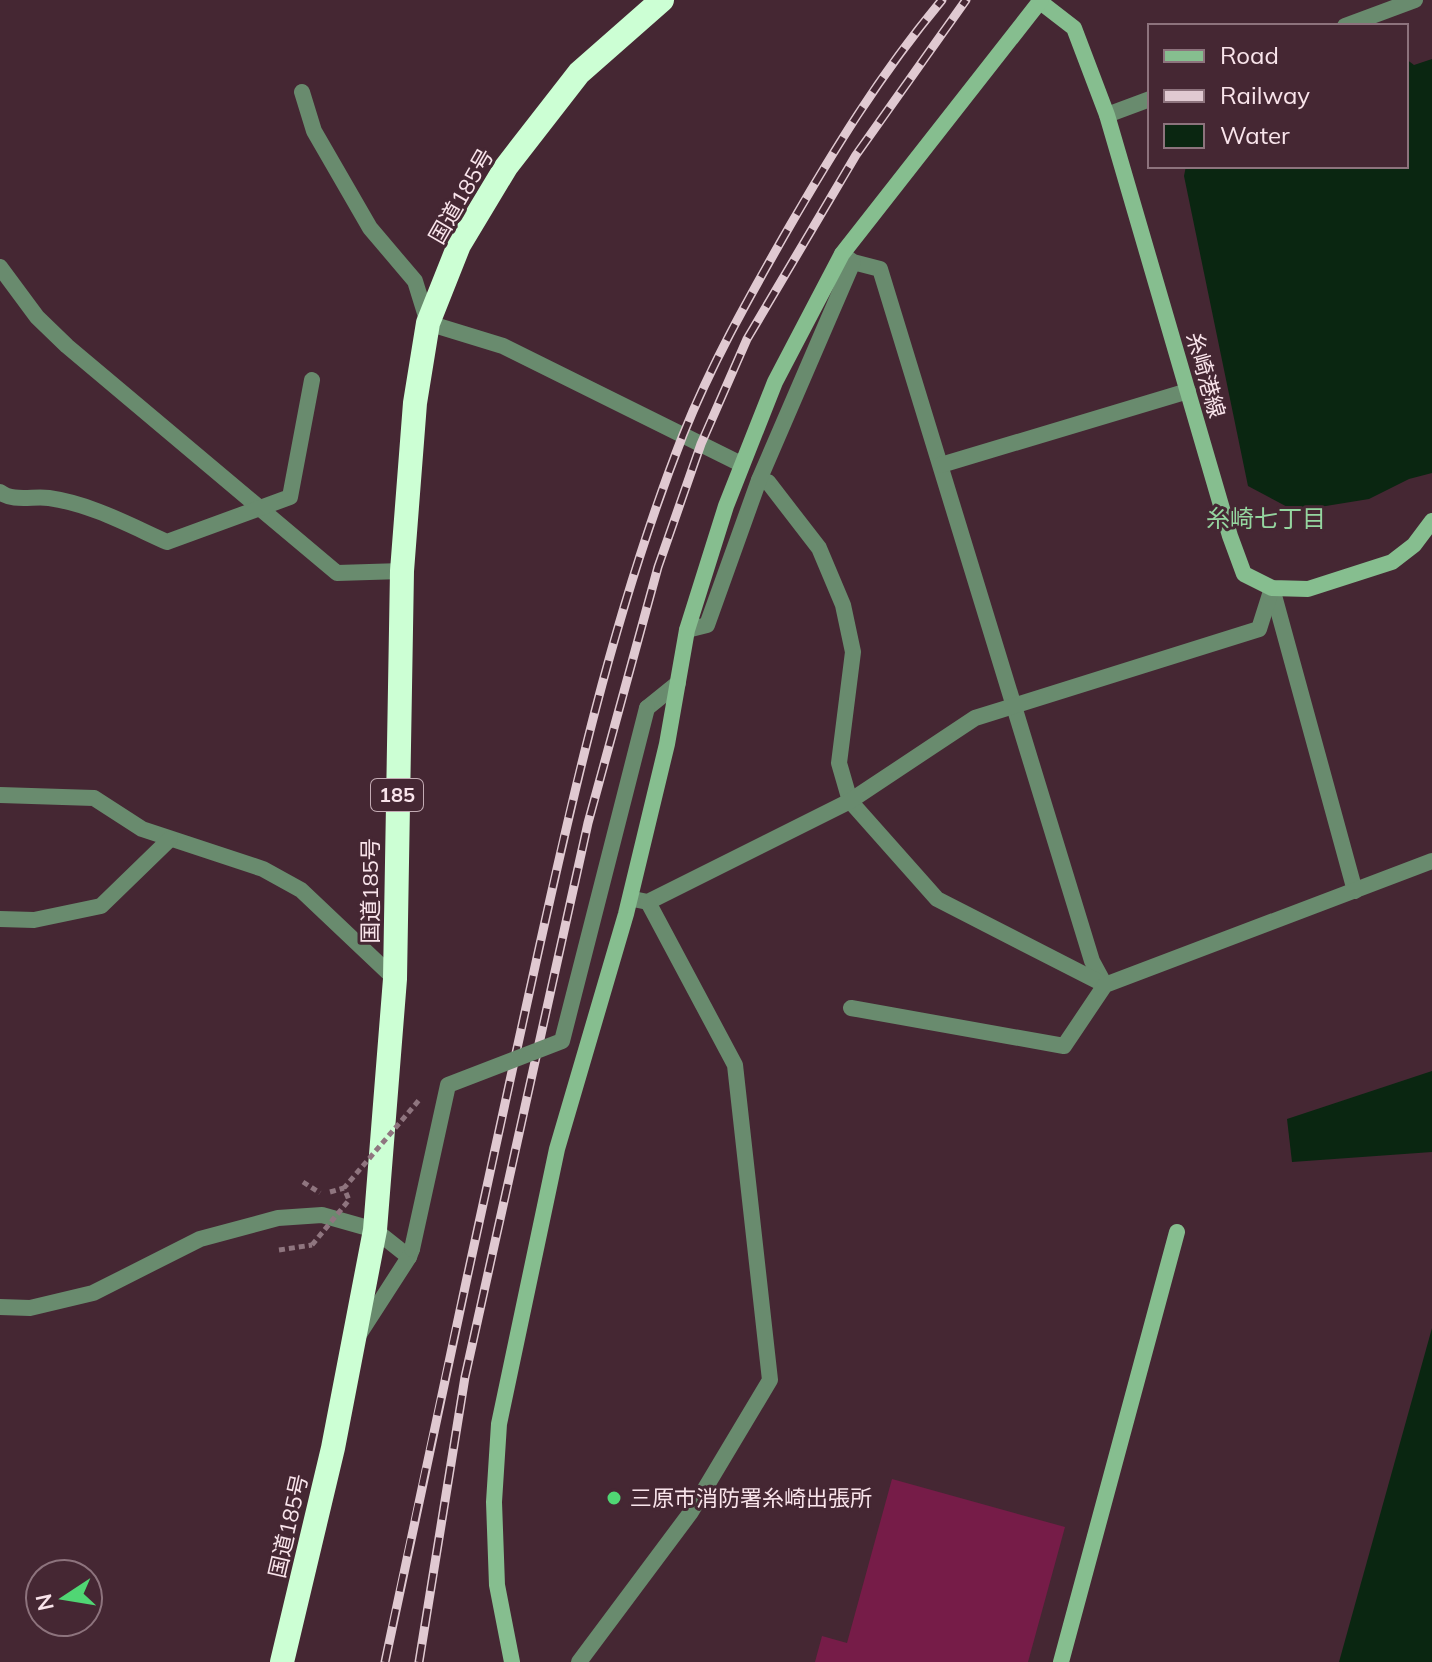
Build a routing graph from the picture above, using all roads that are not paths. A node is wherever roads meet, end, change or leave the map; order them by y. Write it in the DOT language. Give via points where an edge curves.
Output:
graph roads {
  1 [pos="662,0"];
  2 [pos="1415,0"];
  3 [pos="1040,1"];
  4 [pos="1350,24"];
  5 [pos="302,92"];
  6 [pos="1148,100"];
  7 [pos="1107,115"];
  8 [pos="848,258"];
  9 [pos="0,267"];
  10 [pos="428,323"];
  11 [pos="312,380"];
  12 [pos="1188,391"];
  13 [pos="741,464"];
  14 [pos="941,465"];
  15 [pos="759,480"];
  16 [pos="0,492"];
  17 [pos="260,509"];
  18 [pos="1432,521"];
  19 [pos="402,571"];
  20 [pos="1272,588"];
  21 [pos="687,630"];
  22 [pos="678,683"];
  23 [pos="1014,703"];
  24 [pos="0,795"];
  25 [pos="850,801"];
  26 [pos="170,839"];
  27 [pos="1432,861"];
  28 [pos="1355,891"];
  29 [pos="630,898"];
  30 [pos="648,902"];
  31 [pos="0,919"];
  32 [pos="395,979"];
  33 [pos="1105,985"];
  34 [pos="851,1008"];
  35 [pos="375,1230"];
  36 [pos="1177,1232"];
  37 [pos="411,1253"];
  38 [pos="0,1307"];
  39 [pos="347,1375"];
  40 [pos="282,1662"];
  41 [pos="512,1662"];
  42 [pos="579,1662"];
  43 [pos="1061,1662"];
  1 -- 10 [label="highway, 国道185号 / 185" via="579,73 506,167 459,245"];
  2 -- 4 [label="street"];
  3 -- 7 [label="street, 糸崎港線" via="1074,28"];
  3 -- 8 [label="street"];
  5 -- 10 [label="street" via="314,131 370,228 415,281"];
  6 -- 7 [label="street"];
  7 -- 12 [label="street, 糸崎港線"];
  8 -- 13 [label="street" via="775,382"];
  8 -- 14 [label="street" via="880,269"];
  8 -- 15 [label="street"];
  9 -- 17 [label="street" via="37,317 67,346"];
  10 -- 13 [label="street" via="503,346"];
  10 -- 19 [label="highway, 国道185号 / 185" via="415,403"];
  11 -- 17 [label="street" via="290,497"];
  12 -- 14 [label="street"];
  12 -- 20 [label="street, 糸崎港線" via="1244,574"];
  13 -- 21 [label="street"];
  14 -- 23 [label="street"];
  15 -- 21 [label="street" via="707,625"];
  15 -- 25 [label="street" via="768,482 819,548 843,605 853,652 839,763"];
  16 -- 17 [label="street" via="94,510 167,542"];
  17 -- 19 [label="street" via="337,573"];
  18 -- 20 [label="street" via="1392,562 1308,589"];
  19 -- 32 [label="highway, 国道185号 / 185"];
  20 -- 23 [label="street" via="1259,629"];
  20 -- 28 [label="street"];
  21 -- 22 [label="street"];
  22 -- 29 [label="street"];
  22 -- 37 [label="street, bridge" via="647,708 562,1041 448,1085"];
  23 -- 25 [label="street" via="975,718"];
  23 -- 33 [label="street" via="1092,961"];
  24 -- 26 [label="street" via="94,798 142,829"];
  25 -- 30 [label="street"];
  25 -- 33 [label="street" via="937,899"];
  26 -- 31 [label="street" via="101,906 34,920"];
  26 -- 32 [label="street" via="263,869 301,890"];
  27 -- 28 [label="street"];
  28 -- 33 [label="street"];
  29 -- 30 [label="street"];
  29 -- 41 [label="street" via="557,1149 499,1424 494,1502 497,1585"];
  30 -- 42 [label="street" via="735,1065 770,1380 691,1512"];
  32 -- 35 [label="highway, 国道185号 / 185"];
  33 -- 34 [label="street" via="1064,1046"];
  35 -- 37 [label="street"];
  35 -- 38 [label="street" via="322,1215 278,1218 200,1239 93,1293 30,1308"];
  35 -- 39 [label="highway, 国道185号 / 185"];
  36 -- 43 [label="street"];
  37 -- 39 [label="street" via="359,1336"];
  39 -- 40 [label="highway, 国道185号 / 185"];
}
